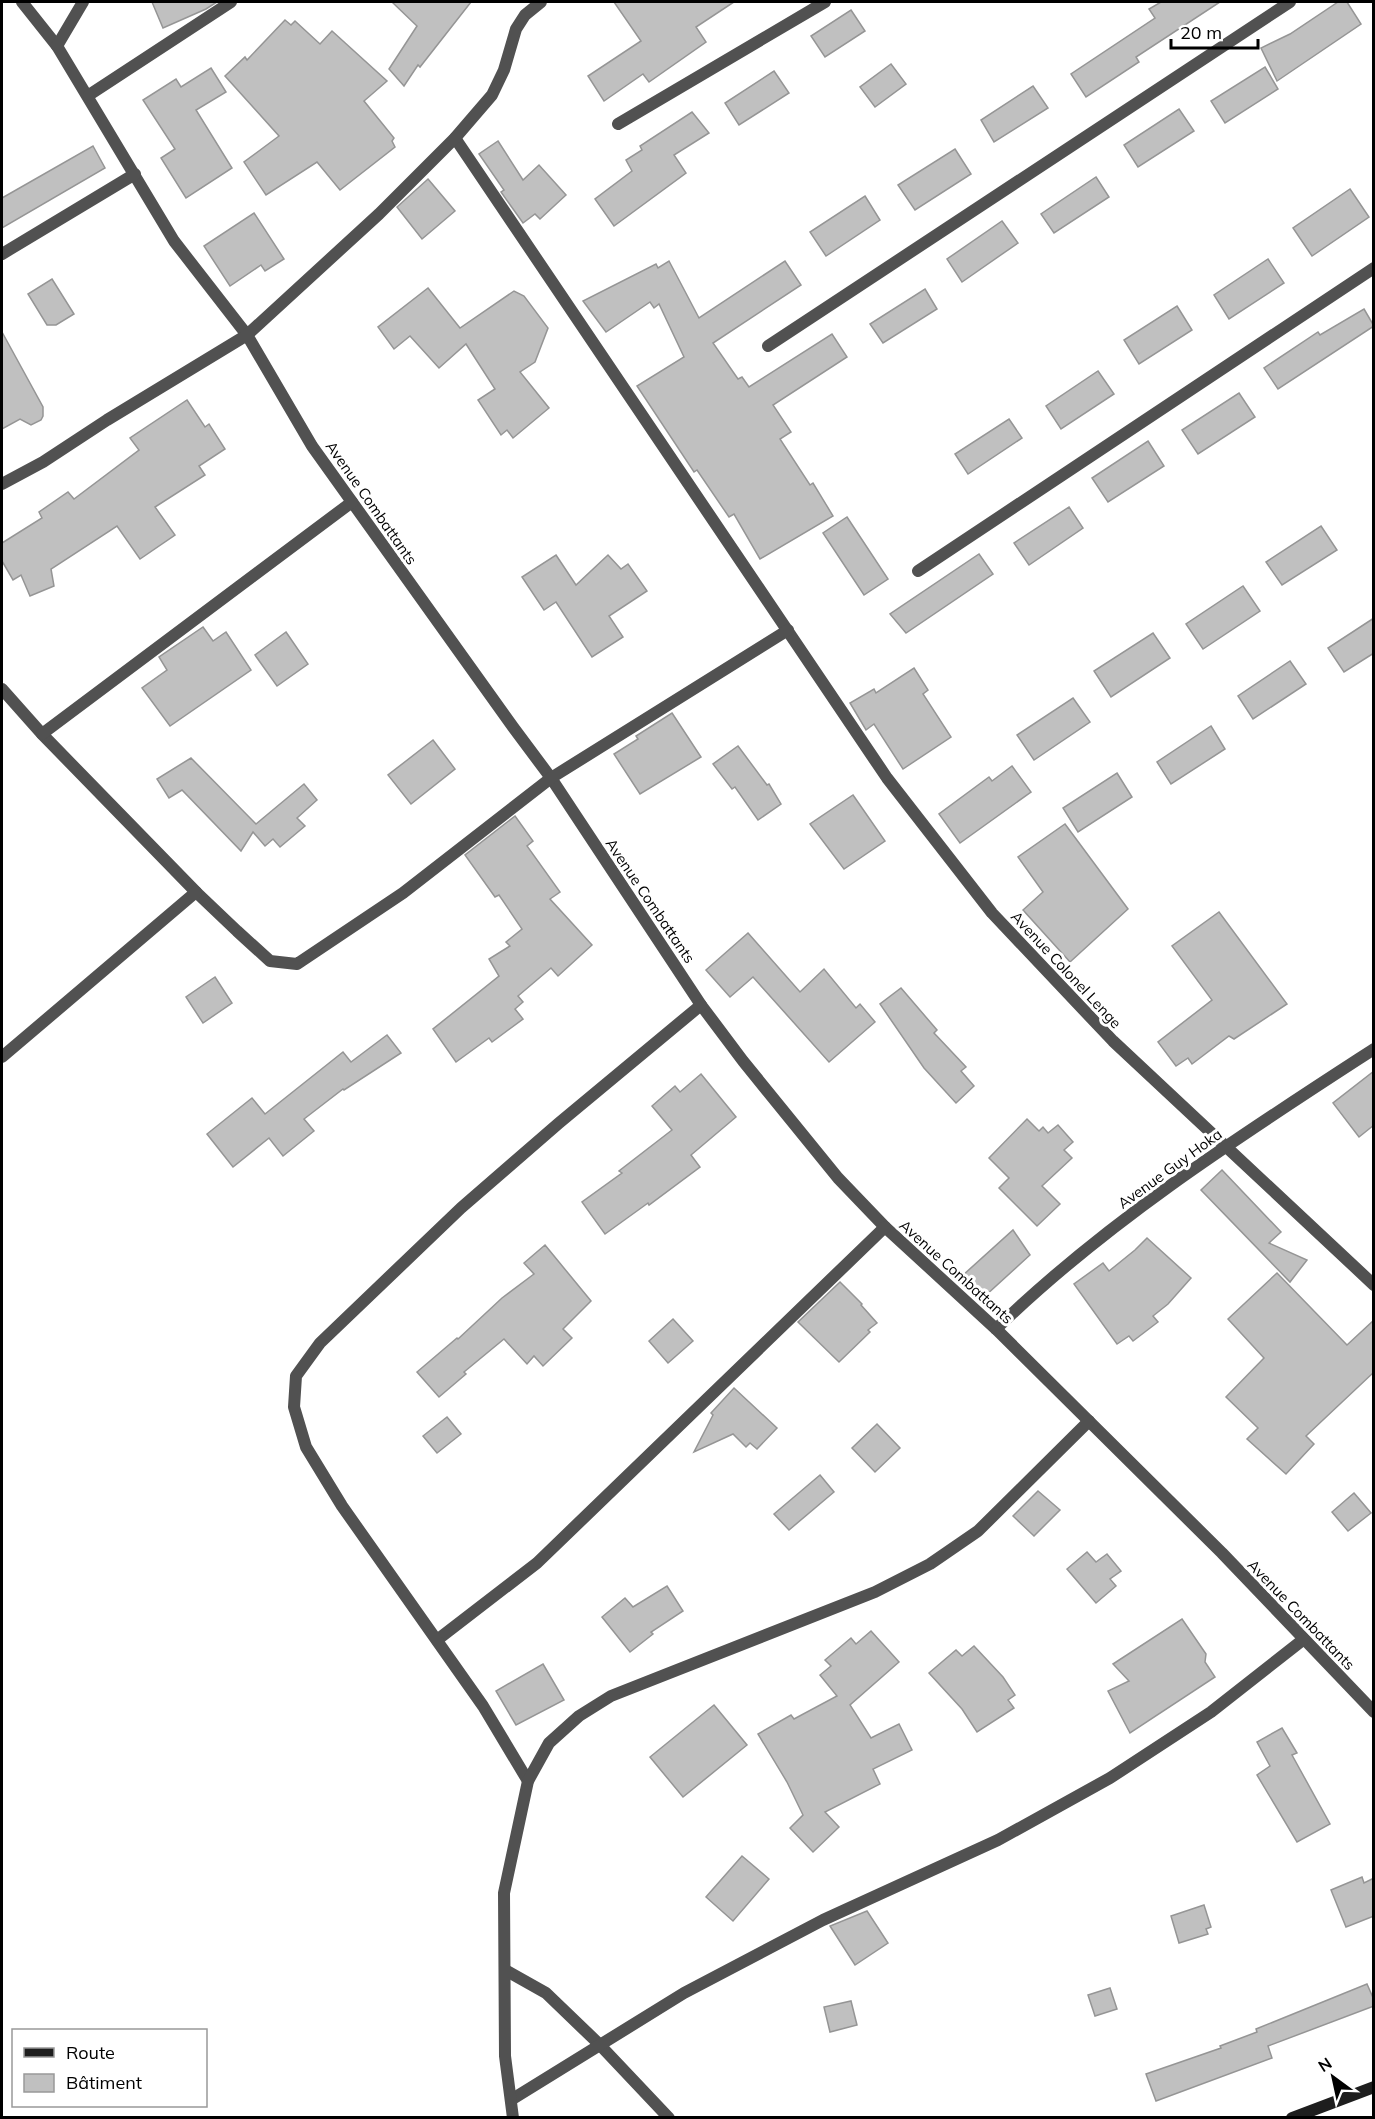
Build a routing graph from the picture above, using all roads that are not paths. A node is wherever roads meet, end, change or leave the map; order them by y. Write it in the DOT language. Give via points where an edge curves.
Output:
graph roads {
  1 [pos="22,2"];
  2 [pos="82,2"];
  3 [pos="231,2"];
  4 [pos="541,2"];
  5 [pos="825,2"];
  6 [pos="1290,2"];
  7 [pos="57,46"];
  8 [pos="88,95"];
  9 [pos="618,124"];
  10 [pos="454,138"];
  11 [pos="135,174"];
  12 [pos="2,254"];
  13 [pos="1374,268"];
  14 [pos="247,335"];
  15 [pos="768,346"];
  16 [pos="2,484"];
  17 [pos="352,502"];
  18 [pos="918,571"];
  19 [pos="788,630"];
  20 [pos="2,689"];
  21 [pos="42,734"];
  22 [pos="551,778"];
  23 [pos="196,892"];
  24 [pos="701,1005"];
  25 [pos="1374,1049"];
  26 [pos="2,1057"];
  27 [pos="1226,1147"];
  28 [pos="885,1227"];
  29 [pos="1374,1285"];
  30 [pos="996,1329"];
  31 [pos="1089,1421"];
  32 [pos="1304,1640"];
  33 [pos="436,1641"];
  34 [pos="1374,1712"];
  35 [pos="528,1781"];
  36 [pos="505,1970"];
  37 [pos="599,2044"];
  38 [pos="1374,2087"];
  39 [pos="511,2100"];
  40 [pos="513,2118"];
  41 [pos="669,2118"];
  42 [pos="1292,2118"];
  1 -- 7 [label="street, Avenue Combattants"];
  2 -- 7 [label="street"];
  3 -- 8 [label="street"];
  4 -- 10 [label="street" via="516,28 492,95"];
  5 -- 9 [label="street"];
  6 -- 15 [label="street"];
  7 -- 8 [label="street, Avenue Combattants"];
  8 -- 11 [label="street, Avenue Combattants"];
  10 -- 14 [label="street" via="379,214"];
  10 -- 19 [label="street, Avenue Colonel Lenge"];
  11 -- 12 [label="street"];
  11 -- 14 [label="street, Avenue Combattants" via="174,241"];
  13 -- 18 [label="street"];
  14 -- 16 [label="street"];
  14 -- 17 [label="street, Avenue Combattants" via="312,446"];
  17 -- 21 [label="street"];
  17 -- 22 [label="street, Avenue Combattants"];
  19 -- 22 [label="street"];
  19 -- 27 [label="street, Avenue Colonel Lenge" via="887,778 992,913 1113,1041"];
  20 -- 21 [label="street"];
  21 -- 23 [label="street"];
  22 -- 23 [label="street" via="403,893 297,964 270,961"];
  22 -- 24 [label="street, Avenue Combattants"];
  23 -- 26 [label="street"];
  24 -- 28 [label="street, Avenue Combattants" via="838,1178"];
  24 -- 33 [label="street" via="460,1208 320,1343 296,1376 294,1407 306,1447"];
  25 -- 27 [label="street, Avenue Guy Hoka"];
  27 -- 29 [label="street, Avenue Colonel Lenge"];
  27 -- 30 [label="street, Avenue Guy Hoka" via="1070,1261"];
  28 -- 30 [label="street, Avenue Combattants"];
  28 -- 33 [label="street" via="537,1563"];
  30 -- 31 [label="street, Avenue Combattants"];
  31 -- 32 [label="street, Avenue Combattants"];
  31 -- 35 [label="street" via="978,1531 930,1564 875,1592 611,1696 579,1716 549,1743"];
  32 -- 34 [label="street, Avenue Combattants"];
  32 -- 37 [label="street" via="1211,1712 1110,1778 998,1840 823,1920 684,1993"];
  33 -- 35 [label="street" via="483,1706"];
  35 -- 36 [label="street" via="504,1893"];
  36 -- 37 [label="street" via="546,1993"];
  36 -- 39 [label="street" via="505,2056"];
  37 -- 39 [label="street"];
  37 -- 41 [label="street"];
  38 -- 42 [label="main road"];
  39 -- 40 [label="street"];
}
